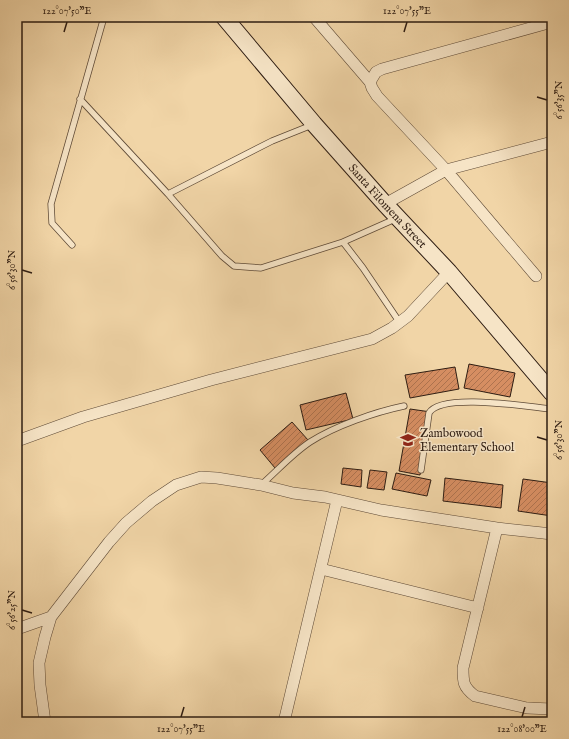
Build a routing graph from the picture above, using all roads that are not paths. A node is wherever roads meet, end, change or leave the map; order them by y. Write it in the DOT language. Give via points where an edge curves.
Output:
graph roads {
  1 [pos="104,17"];
  2 [pos="224,17"];
  3 [pos="314,17"];
  4 [pos="552,22"];
  5 [pos="370,82"];
  6 [pos="80,99"];
  7 [pos="314,124"];
  8 [pos="552,142"];
  9 [pos="446,170"];
  10 [pos="168,194"];
  11 [pos="385,204"];
  12 [pos="397,218"];
  13 [pos="343,242"];
  14 [pos="72,245"];
  15 [pos="449,272"];
  16 [pos="536,276"];
  17 [pos="400,322"];
  18 [pos="552,393"];
  19 [pos="404,406"];
  20 [pos="552,409"];
  21 [pos="17,441"];
  22 [pos="421,470"];
  23 [pos="261,485"];
  24 [pos="337,500"];
  25 [pos="497,528"];
  26 [pos="552,534"];
  27 [pos="320,569"];
  28 [pos="478,608"];
  29 [pos="51,617"];
  30 [pos="17,629"];
  31 [pos="552,709"];
  32 [pos="45,722"];
  33 [pos="284,722"];
  1 -- 6 [label="lane"];
  2 -- 7 [label="main road, Santa Filomena Street"];
  3 -- 5 [label="street"];
  4 -- 5 [label="street" via="382,69 376,72"];
  5 -- 9 [label="street" via="377,96"];
  6 -- 10 [label="lane"];
  6 -- 14 [label="lane" via="51,204 52,224"];
  7 -- 10 [label="lane" via="272,141"];
  7 -- 11 [label="main road, Santa Filomena Street"];
  8 -- 9 [label="street"];
  9 -- 11 [label="street"];
  9 -- 16 [label="street"];
  10 -- 13 [label="lane" via="222,256 234,266 260,268"];
  11 -- 12 [label="main road, Santa Filomena Street"];
  12 -- 13 [label="lane"];
  12 -- 15 [label="main road, Santa Filomena Street"];
  13 -- 17 [label="lane"];
  15 -- 17 [label="street"];
  15 -- 18 [label="main road, Santa Filomena Street"];
  17 -- 21 [label="street" via="372,339 211,380 83,417"];
  19 -- 23 [label="lane" via="383,411 324,434 309,443"];
  20 -- 22 [label="lane" via="465,402 435,407 429,413"];
  23 -- 24 [label="street"];
  23 -- 29 [label="street" via="201,477 176,485 126,523"];
  24 -- 25 [label="street" via="381,510"];
  24 -- 27 [label="street"];
  25 -- 26 [label="street"];
  25 -- 28 [label="street"];
  27 -- 28 [label="street"];
  27 -- 33 [label="street"];
  28 -- 31 [label="street" via="463,668 463,681 468,691 488,700 527,708"];
  29 -- 30 [label="street"];
  29 -- 32 [label="street" via="39,663"];
}
